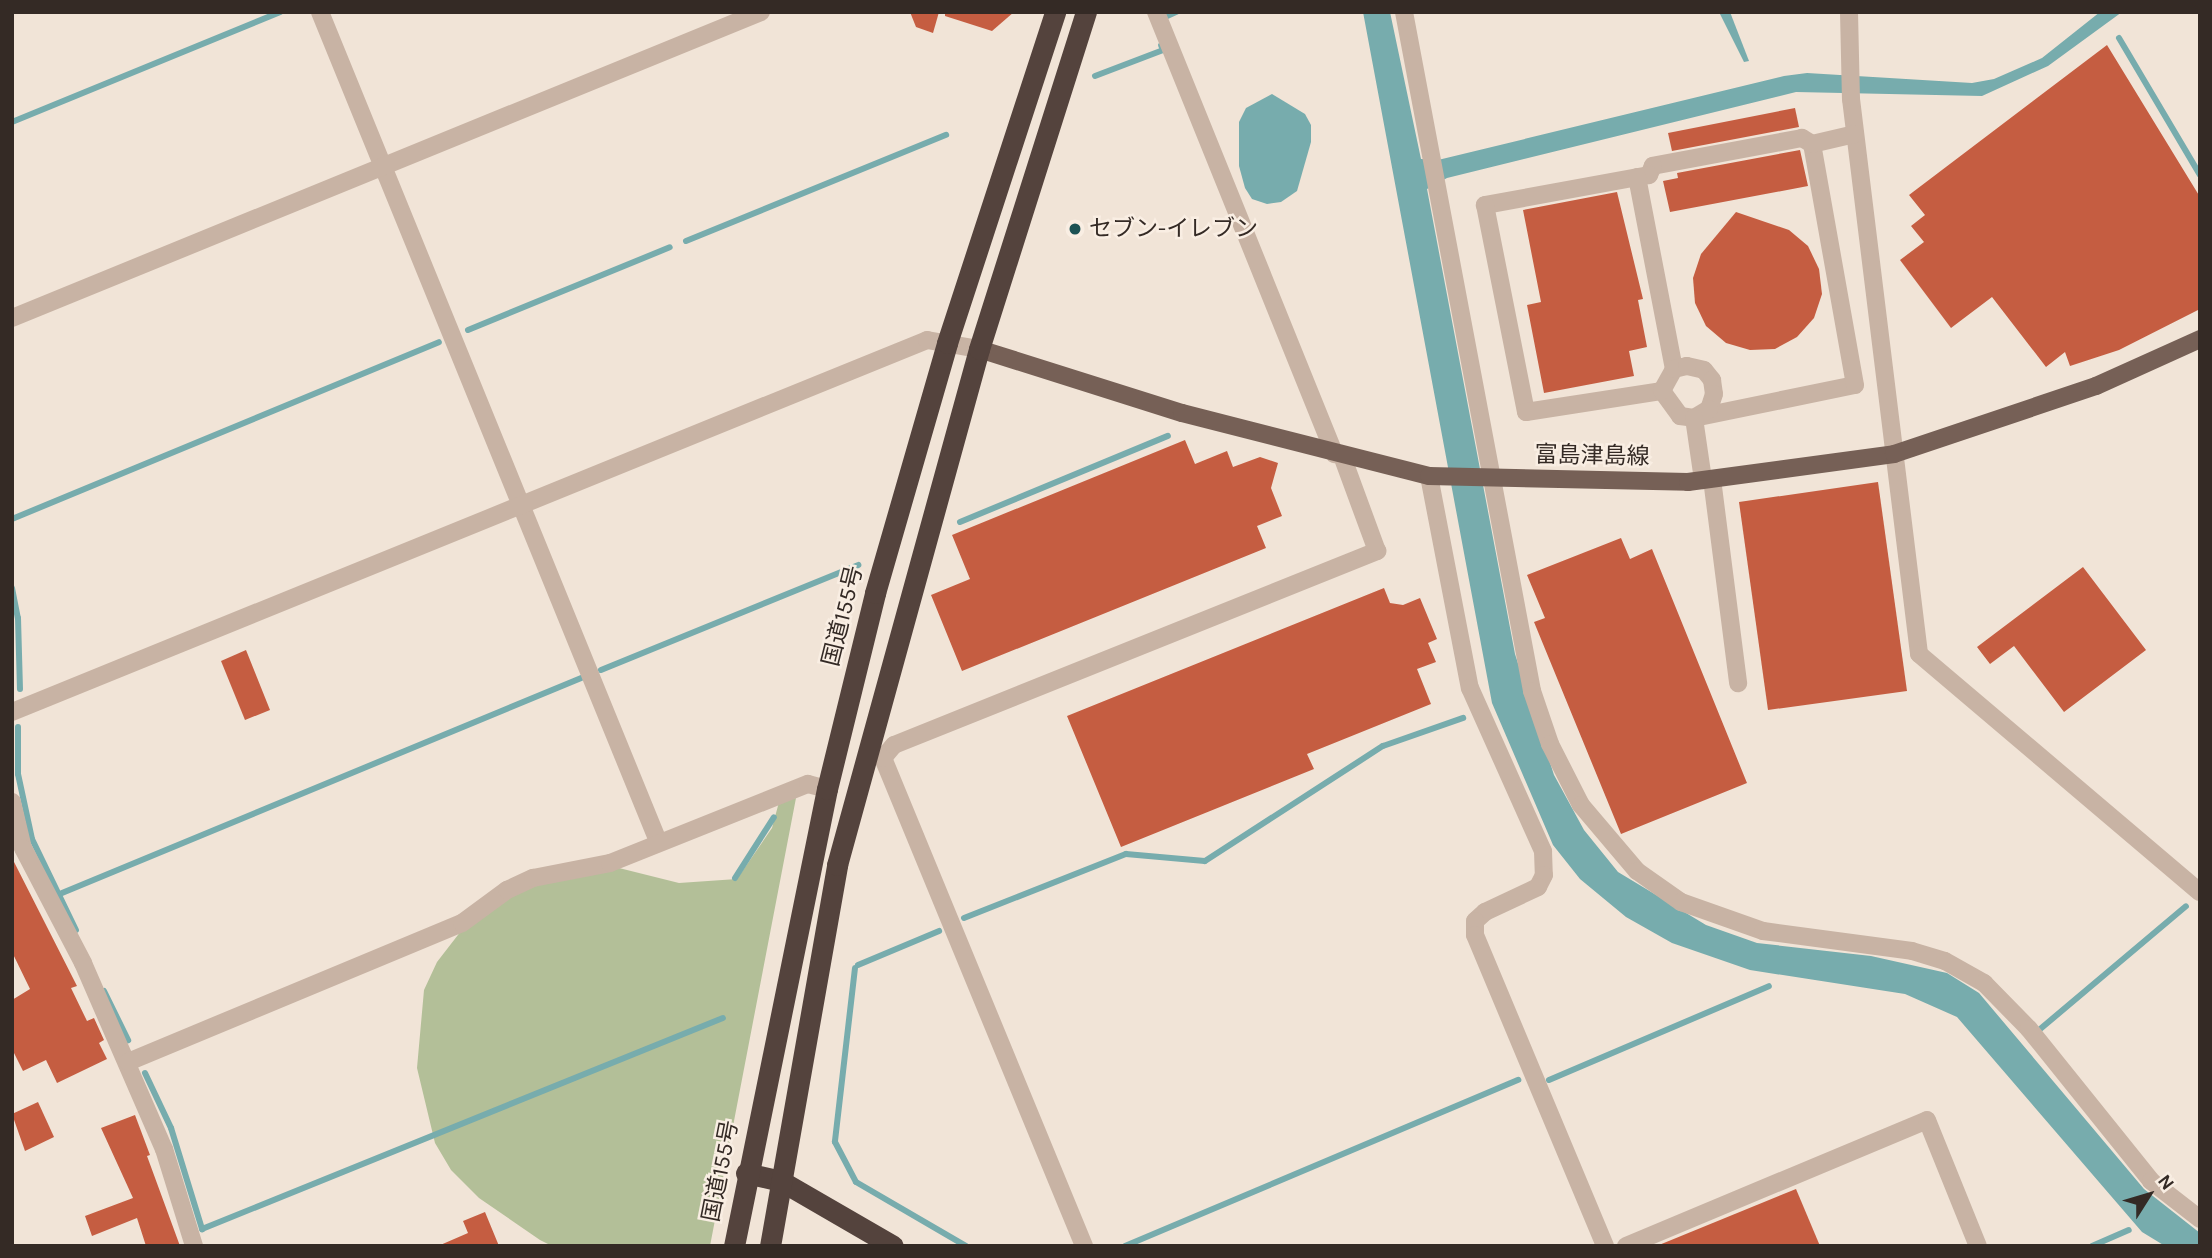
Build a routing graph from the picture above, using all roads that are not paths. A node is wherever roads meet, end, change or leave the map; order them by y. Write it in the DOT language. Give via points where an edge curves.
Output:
graph roads {
  1 [pos="320,12"];
  2 [pos="761,12"];
  3 [pos="1055,12"];
  4 [pos="1086,12"];
  5 [pos="1156,12"];
  6 [pos="1404,12"];
  7 [pos="1849,12"];
  8 [pos="1856,134"];
  9 [pos="1812,144"];
  10 [pos="383,167"];
  11 [pos="1637,177"];
  12 [pos="12,317"];
  13 [pos="2200,339"];
  14 [pos="947,344"];
  15 [pos="979,349"];
  16 [pos="1674,369"];
  17 [pos="1662,391"];
  18 [pos="1694,418"];
  19 [pos="1894,454"];
  20 [pos="1339,455"];
  21 [pos="1429,476"];
  22 [pos="1494,479"];
  23 [pos="1707,479"];
  24 [pos="522,504"];
  25 [pos="1738,683"];
  26 [pos="12,712"];
  27 [pos="875,755"];
  28 [pos="827,789"];
  29 [pos="12,802"];
  30 [pos="658,841"];
  31 [pos="2200,892"];
  32 [pos="128,1062"];
  33 [pos="746,1173"];
  34 [pos="781,1181"];
  35 [pos="2200,1219"];
  36 [pos="194,1246"];
  37 [pos="734,1246"];
  38 [pos="770,1246"];
  39 [pos="893,1246"];
  40 [pos="1084,1246"];
  41 [pos="1605,1246"];
  42 [pos="1626,1246"];
  43 [pos="1978,1246"];
  1 -- 10 [label="street"];
  2 -- 10 [label="street"];
  3 -- 14 [label="highway, 国道155号"];
  4 -- 15 [label="highway"];
  5 -- 20 [label="street"];
  6 -- 22 [label="street"];
  7 -- 8 [label="street"];
  8 -- 9 [label="street"];
  8 -- 19 [label="street"];
  9 -- 11 [label="street" via="1802,138 1748,148 1653,166 1649,175"];
  9 -- 18 [label="street" via="1855,385"];
  10 -- 12 [label="street"];
  10 -- 24 [label="street"];
  11 -- 16 [label="street"];
  11 -- 17 [label="street" via="1485,205 1526,412"];
  13 -- 19 [label="main road, 富島津島線" via="2096,386"];
  14 -- 15 [label="street"];
  14 -- 24 [label="street" via="927,340"];
  14 -- 28 [label="highway, 国道155号" via="875,593"];
  15 -- 20 [label="main road, 富島津島線"];
  15 -- 27 [label="highway"];
  16 -- 17 [label="street" via="1664,380"];
  16 -- 18 [label="street" via="1704,370 1712,380 1709,409"];
  17 -- 18 [label="street" via="1680,416"];
  18 -- 23 [label="street"];
  19 -- 23 [label="main road, 富島津島線"];
  19 -- 31 [label="street" via="1919,654"];
  20 -- 21 [label="main road, 富島津島線"];
  20 -- 27 [label="street" via="1377,551"];
  21 -- 22 [label="main road, 富島津島線"];
  21 -- 41 [label="street" via="1470,688 1543,851 1544,875 1538,887 1485,912 1475,921 1475,935"];
  22 -- 23 [label="main road, 富島津島線"];
  22 -- 35 [label="street" via="1532,691 1575,793 1608,843 1637,871 1681,902 1763,931 1912,951 1967,972 2029,1029 2151,1181"];
  23 -- 25 [label="street"];
  24 -- 26 [label="street"];
  24 -- 30 [label="street"];
  27 -- 34 [label="highway" via="837,865"];
  27 -- 40 [label="street"];
  28 -- 30 [label="street" via="808,784"];
  28 -- 33 [label="highway, 国道155号"];
  29 -- 32 [label="street" via="23,848"];
  30 -- 32 [label="street" via="610,863 533,878 507,890 462,923"];
  32 -- 36 [label="street" via="164,1149"];
  33 -- 34 [label="highway"];
  33 -- 37 [label="highway, 国道155号"];
  34 -- 38 [label="highway"];
  34 -- 39 [label="highway"];
  42 -- 43 [label="street" via="1927,1120"];
}
